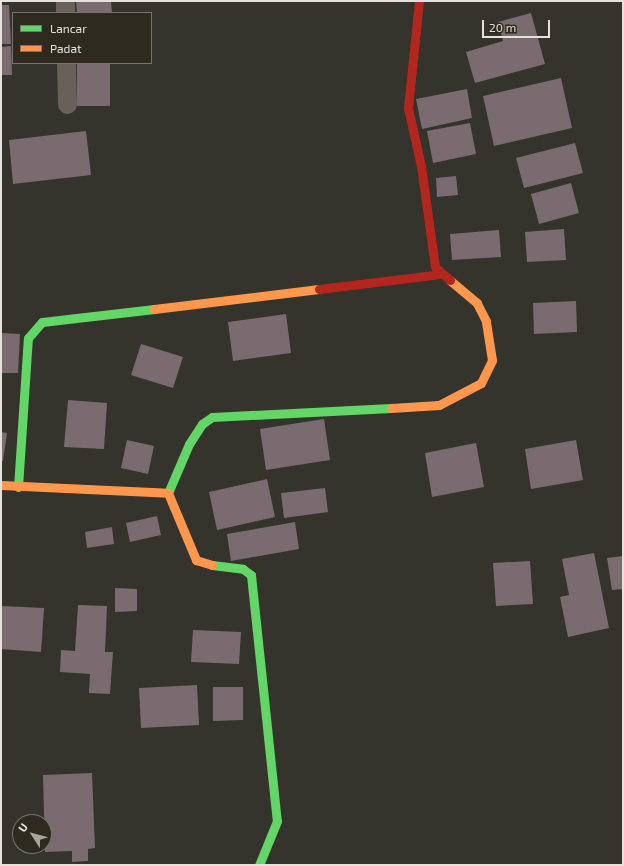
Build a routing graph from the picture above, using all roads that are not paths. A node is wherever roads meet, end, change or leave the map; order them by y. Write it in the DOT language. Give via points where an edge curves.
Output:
graph roads {
  1 [pos="65,1"];
  2 [pos="419,1"];
  3 [pos="65,12"];
  4 [pos="66,64"];
  5 [pos="67,104"];
  6 [pos="442,274"];
  7 [pos="1,485"];
  8 [pos="18,486"];
  9 [pos="168,493"];
  10 [pos="259,865"];
  1 -- 3 [label="street"];
  2 -- 6 [label="street" via="408,108 421,166 435,267"];
  4 -- 5 [label="street"];
  6 -- 8 [label="street" via="42,322 28,338"];
  6 -- 9 [label="street" via="477,303 486,321 492,360 481,383 439,405 212,416 202,424 189,444"];
  7 -- 8 [label="street"];
  8 -- 9 [label="street"];
  9 -- 10 [label="street" via="196,560 202,564 243,569 253,579 277,821"];
}
